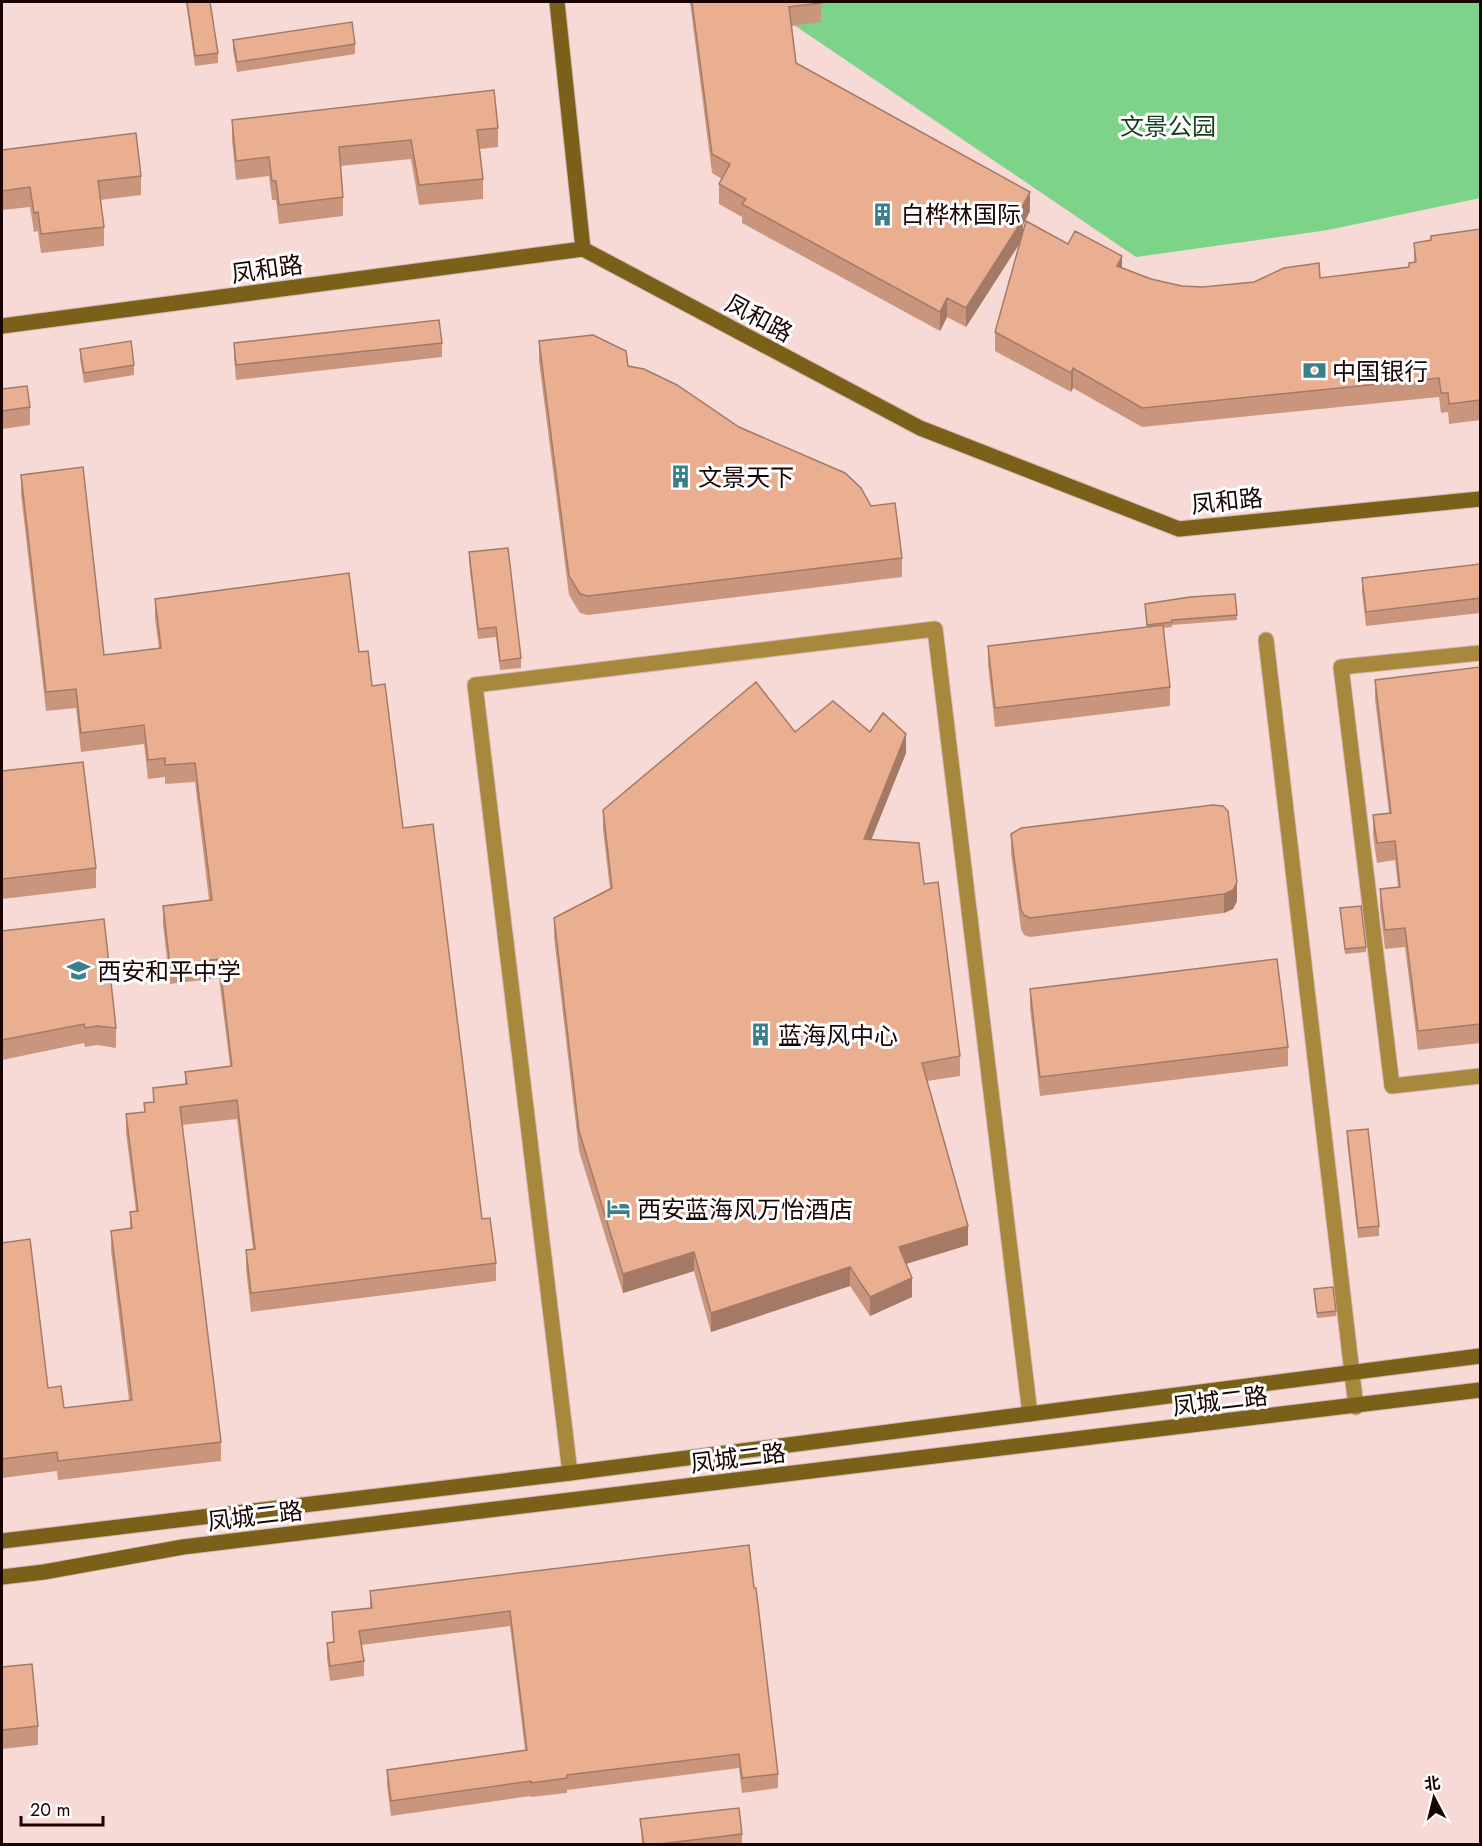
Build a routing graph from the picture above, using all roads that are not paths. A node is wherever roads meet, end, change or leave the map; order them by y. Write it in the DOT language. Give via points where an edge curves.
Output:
graph roads {
  1 [pos="557,2"];
  2 [pos="584,249"];
  3 [pos="2,326"];
  4 [pos="1480,499"];
  5 [pos="1266,640"];
  6 [pos="1480,652"];
  7 [pos="1480,1076"];
  8 [pos="1480,1356"];
  9 [pos="1352,1372"];
  10 [pos="1480,1390"];
  11 [pos="1356,1407"];
  12 [pos="1030,1414"];
  13 [pos="570,1473"];
  14 [pos="2,1541"];
  15 [pos="2,1577"];
  1 -- 2 [label="main road"];
  2 -- 3 [label="main road, 凤和路"];
  2 -- 4 [label="main road, 凤和路" via="920,428 1179,529"];
  5 -- 9 [label="street"];
  6 -- 7 [label="street" via="1341,667 1392,1086"];
  8 -- 9 [label="main road, 凤城二路"];
  9 -- 11 [label="street"];
  9 -- 12 [label="main road, 凤城二路"];
  10 -- 11 [label="main road, 凤城二路"];
  11 -- 15 [label="main road, 凤城二路" via="195,1545"];
  12 -- 13 [label="main road, 凤城二路"];
  12 -- 13 [label="street" via="935,629 475,685"];
  13 -- 14 [label="main road, 凤城二路"];
}
